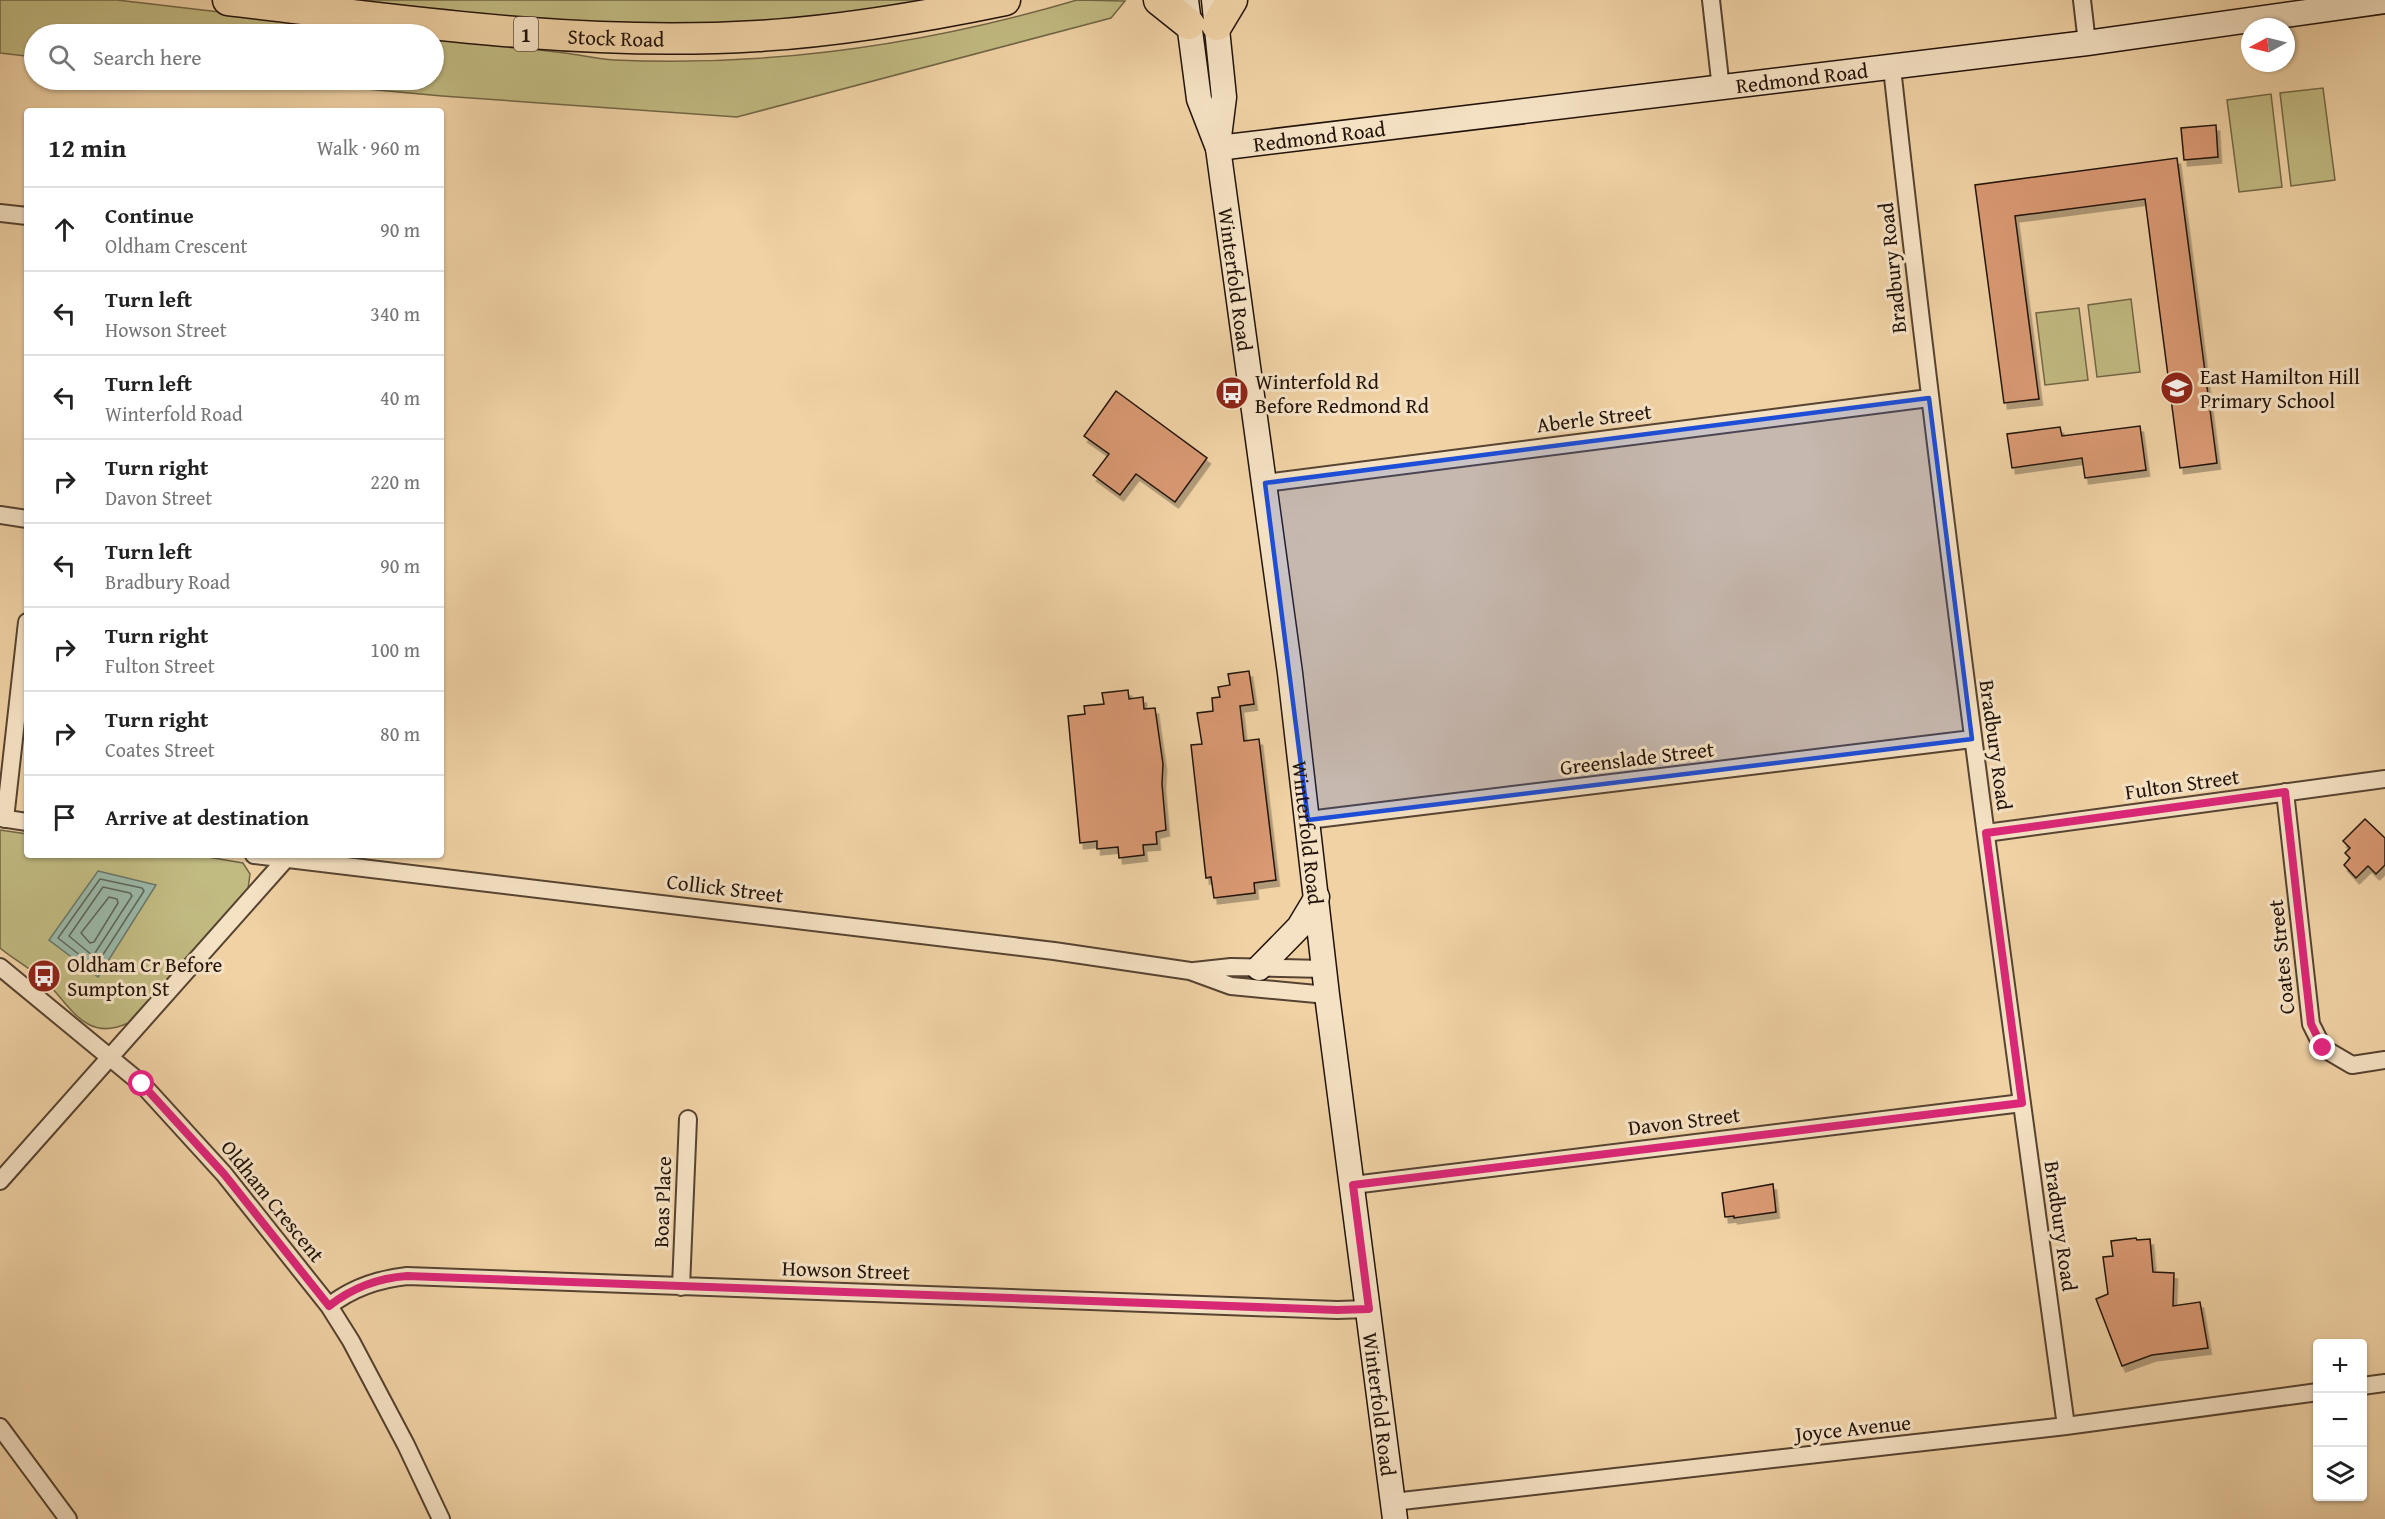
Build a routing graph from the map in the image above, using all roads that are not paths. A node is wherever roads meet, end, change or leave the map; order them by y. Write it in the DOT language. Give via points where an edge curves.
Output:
graph roads {
  1 [pos="228,0"];
  2 [pos="1005,0"];
  3 [pos="1159,0"];
  4 [pos="1232,0"];
  5 [pos="1712,0"];
  6 [pos="2082,0"];
  7 [pos="2385,1"];
  8 [pos="1202,12"];
  9 [pos="440,24"];
  10 [pos="444,24"];
  11 [pos="2087,43"];
  12 [pos="1892,68"];
  13 [pos="1721,89"];
  14 [pos="1218,148"];
  15 [pos="0,213"];
  16 [pos="24,216"];
  17 [pos="1929,398"];
  18 [pos="1265,483"];
  19 [pos="0,515"];
  20 [pos="24,519"];
  21 [pos="24,646"];
  22 [pos="1972,740"];
  23 [pos="2385,778"];
  24 [pos="2285,792"];
  25 [pos="2,819"];
  26 [pos="1308,820"];
  27 [pos="24,822"];
  28 [pos="1986,833"];
  29 [pos="273,858"];
  30 [pos="285,860"];
  31 [pos="376,862"];
  32 [pos="1317,897"];
  33 [pos="0,966"];
  34 [pos="1259,968"];
  35 [pos="1324,969"];
  36 [pos="1190,971"];
  37 [pos="1327,995"];
  38 [pos="109,1057"];
  39 [pos="2385,1060"];
  40 [pos="2022,1103"];
  41 [pos="688,1119"];
  42 [pos="0,1181"];
  43 [pos="1353,1185"];
  44 [pos="681,1287"];
  45 [pos="329,1306"];
  46 [pos="1369,1309"];
  47 [pos="2385,1383"];
  48 [pos="2367,1385"];
  49 [pos="2313,1393"];
  50 [pos="2066,1426"];
  51 [pos="0,1427"];
  52 [pos="1394,1510"];
  53 [pos="68,1519"];
  54 [pos="441,1519"];
  1 -- 9 [label="highway, Stock Road / 1"];
  2 -- 10 [label="highway, Stock Road / 1" via="848,27 758,36 537,35"];
  3 -- 8 [label="highway"];
  4 -- 8 [label="highway"];
  5 -- 13 [label="street"];
  6 -- 11 [label="street"];
  7 -- 11 [label="main road, Redmond Road"];
  8 -- 14 [label="main road, Winterfold Road" via="1199,99"];
  11 -- 12 [label="main road, Redmond Road"];
  12 -- 13 [label="main road, Redmond Road"];
  12 -- 17 [label="street, Bradbury Road"];
  13 -- 14 [label="main road, Redmond Road"];
  14 -- 18 [label="main road, Winterfold Road"];
  15 -- 16 [label="street"];
  17 -- 18 [label="street, Aberle Street"];
  17 -- 22 [label="street, Bradbury Road"];
  18 -- 26 [label="main road, Winterfold Road"];
  19 -- 20 [label="street"];
  21 -- 25 [label="street"];
  22 -- 26 [label="street, Greenslade Street"];
  22 -- 28 [label="street, Bradbury Road"];
  23 -- 24 [label="street, Fulton Street"];
  24 -- 28 [label="street, Fulton Street"];
  24 -- 39 [label="street, Coates Street" via="2311,1024 2323,1048 2352,1065"];
  25 -- 27 [label="street"];
  26 -- 32 [label="main road, Winterfold Road"];
  28 -- 40 [label="street, Bradbury Road"];
  29 -- 30 [label="street, Collick Street"];
  30 -- 31 [label="street, Collick Street"];
  30 -- 38 [label="street"];
  31 -- 36 [label="street, Collick Street"];
  32 -- 34 [label="main road" via="1299,927"];
  32 -- 35 [label="main road, Winterfold Road"];
  33 -- 38 [label="street, Oldham Crescent"];
  34 -- 35 [label="street, Collick Street"];
  34 -- 36 [label="street, Collick Street"];
  35 -- 37 [label="main road, Winterfold Road"];
  36 -- 37 [label="street, Collick Street" via="1231,986"];
  37 -- 43 [label="main road, Winterfold Road"];
  38 -- 42 [label="street"];
  38 -- 45 [label="street, Oldham Crescent" via="188,1131"];
  40 -- 43 [label="street, Davon Street"];
  40 -- 50 [label="street, Bradbury Road"];
  41 -- 44 [label="street, Boas Place"];
  43 -- 46 [label="main road, Winterfold Road"];
  44 -- 45 [label="street, Howson Street" via="407,1276 375,1281"];
  44 -- 46 [label="street, Howson Street"];
  45 -- 54 [label="street, Oldham Crescent" via="401,1435"];
  46 -- 52 [label="main road, Winterfold Road"];
  47 -- 48 [label="street"];
  49 -- 50 [label="street, Joyce Avenue"];
  50 -- 52 [label="street, Joyce Avenue"];
  51 -- 53 [label="street"];
}
